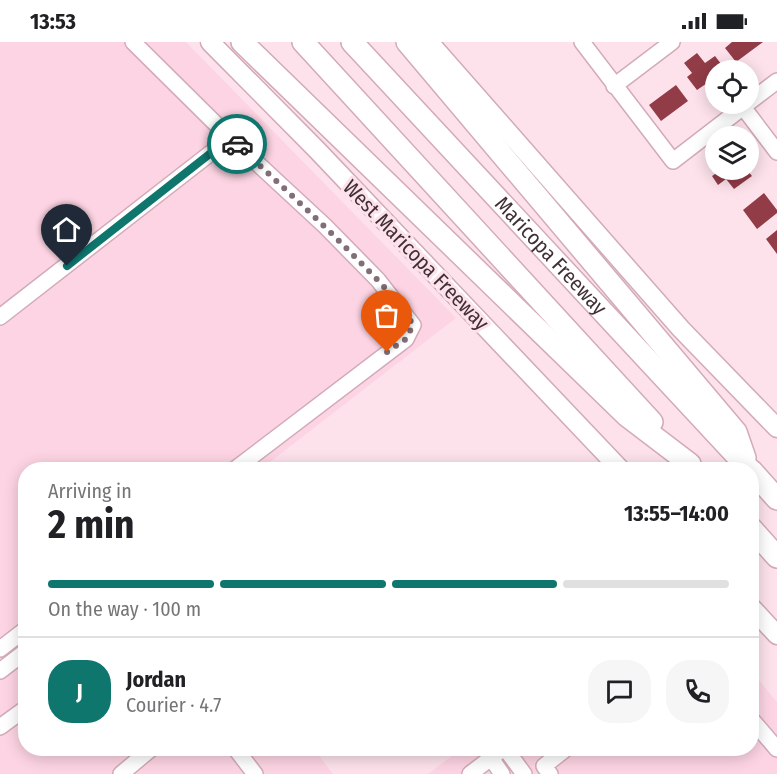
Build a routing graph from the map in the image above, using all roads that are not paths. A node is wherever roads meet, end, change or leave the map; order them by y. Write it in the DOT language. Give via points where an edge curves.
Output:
graph roads {
  1 [pos="133,42"];
  2 [pos="210,42"];
  3 [pos="242,42"];
  4 [pos="303,42"];
  5 [pos="352,42"];
  6 [pos="407,42"];
  7 [pos="429,42"];
  8 [pos="582,42"];
  9 [pos="672,42"];
  10 [pos="777,81"];
  11 [pos="614,86"];
  12 [pos="759,94"];
  13 [pos="733,114"];
  14 [pos="752,114"];
  15 [pos="230,138"];
  16 [pos="777,152"];
  17 [pos="0,317"];
  18 [pos="777,428"];
  19 [pos="245,462"];
  20 [pos="613,462"];
  21 [pos="687,462"];
  22 [pos="688,462"];
  23 [pos="743,462"];
  24 [pos="747,462"];
  25 [pos="759,479"];
  26 [pos="777,498"];
  27 [pos="759,538"];
  28 [pos="777,557"];
  29 [pos="759,616"];
  30 [pos="18,635"];
  31 [pos="777,635"];
  32 [pos="0,649"];
  33 [pos="18,657"];
  34 [pos="0,671"];
  35 [pos="18,714"];
  36 [pos="0,727"];
  37 [pos="759,728"];
  38 [pos="777,749"];
  39 [pos="142,756"];
  40 [pos="241,756"];
  41 [pos="494,756"];
  42 [pos="510,756"];
  43 [pos="557,756"];
  44 [pos="491,758"];
  45 [pos="121,774"];
  46 [pos="255,774"];
  47 [pos="470,774"];
  48 [pos="502,774"];
  49 [pos="524,774"];
  50 [pos="550,774"];
  1 -- 15 [label="street"];
  2 -- 20 [label="main road, West Maricopa Freeway"];
  3 -- 21 [label="highway" via="627,416"];
  4 -- 22 [label="highway, Maricopa Freeway"];
  5 -- 23 [label="highway, Maricopa Freeway"];
  6 -- 24 [label="highway" via="736,432"];
  7 -- 18 [label="main road" via="681,329"];
  8 -- 11 [label="street"];
  9 -- 11 [label="street"];
  10 -- 12 [label="street"];
  11 -- 13 [label="street" via="673,161"];
  14 -- 16 [label="street"];
  15 -- 17 [label="street"];
  15 -- 19 [label="street" via="378,280 413,325 406,339"];
  25 -- 26 [label="highway, Maricopa Freeway"];
  27 -- 28 [label="highway"];
  29 -- 31 [label="main road"];
  30 -- 32 [label="street"];
  33 -- 34 [label="street"];
  35 -- 36 [label="street"];
  37 -- 38 [label="street"];
  39 -- 45 [label="street"];
  40 -- 46 [label="street"];
  41 -- 44 [label="street"];
  42 -- 49 [label="street"];
  43 -- 50 [label="street" via="544,766"];
  44 -- 47 [label="street"];
  44 -- 48 [label="street"];
}
